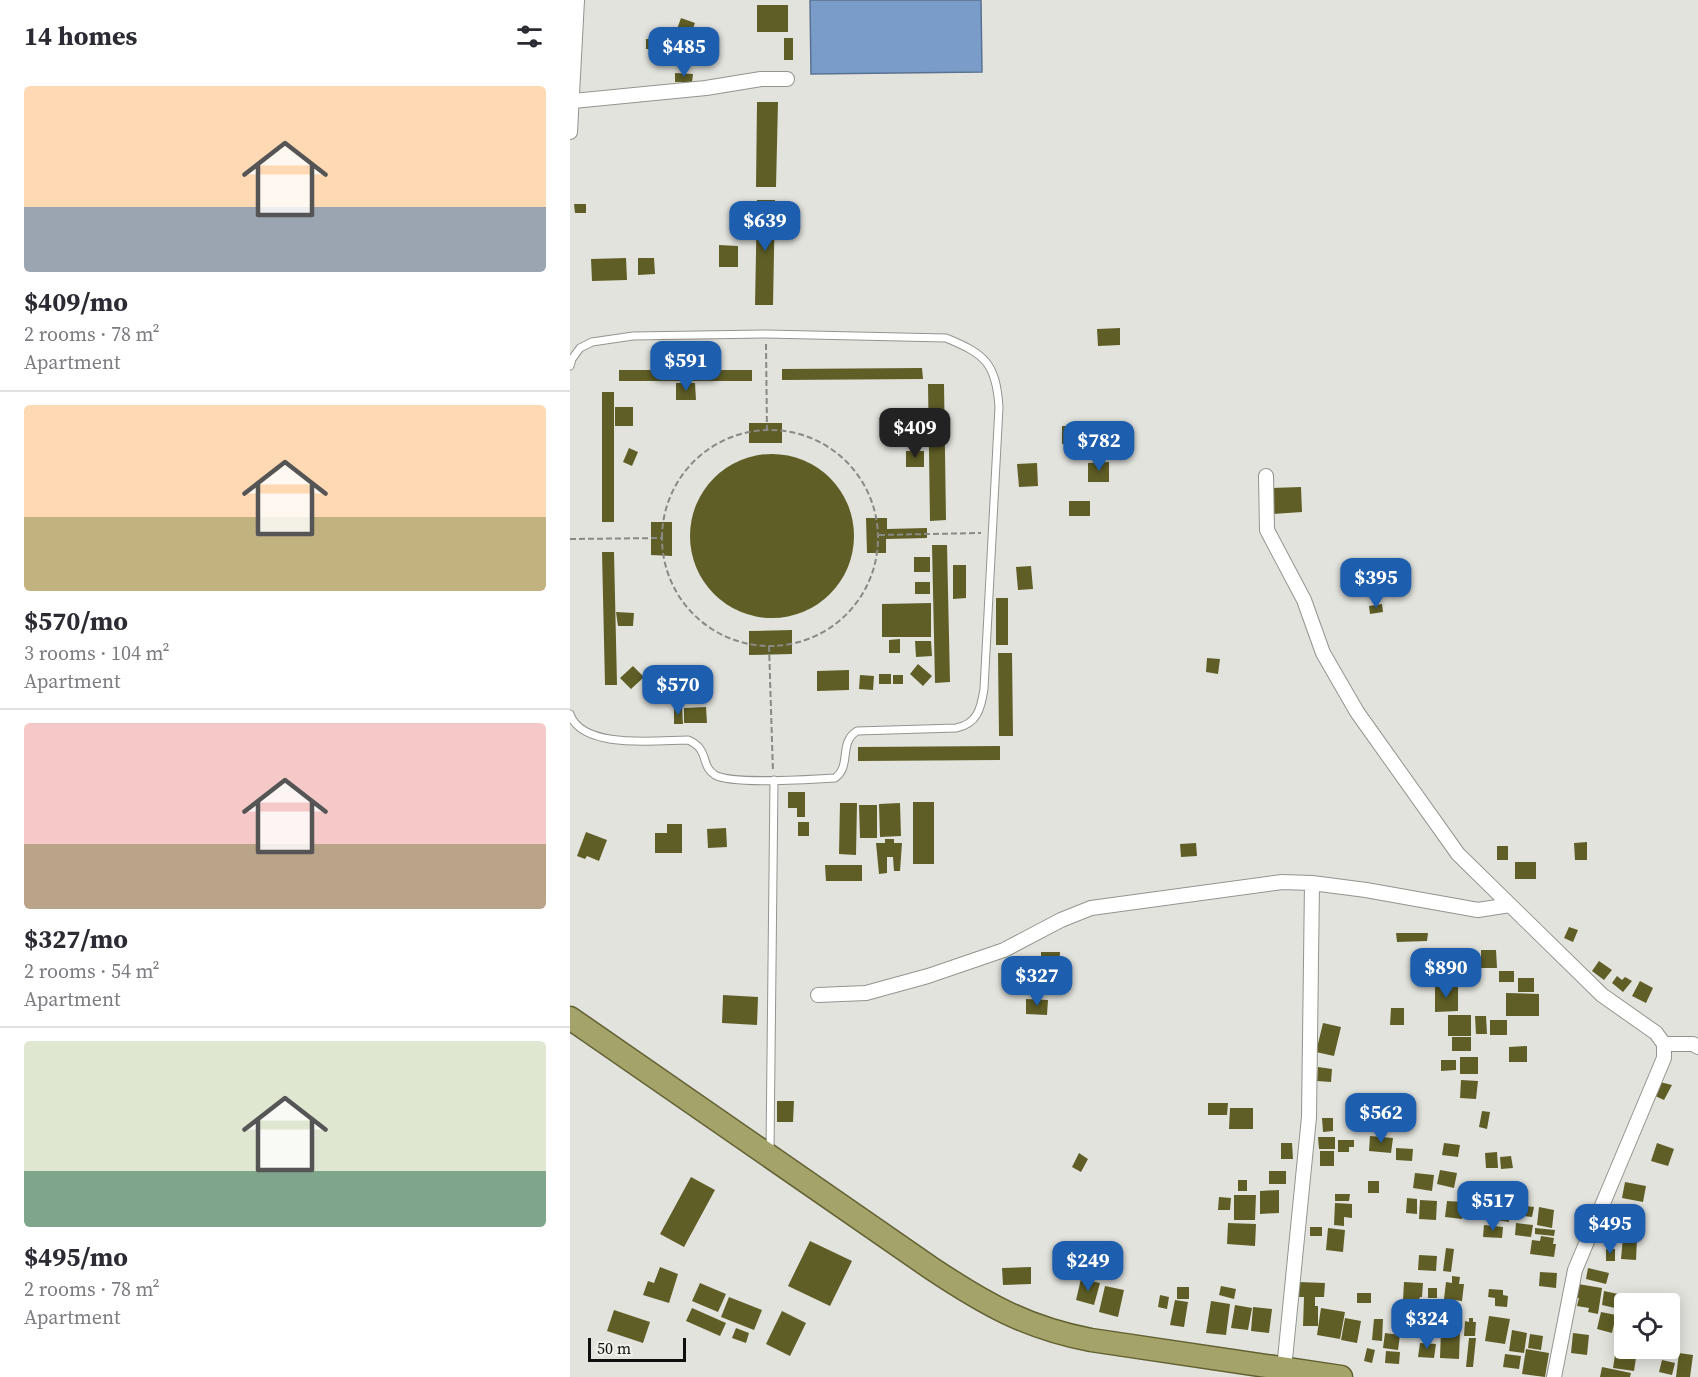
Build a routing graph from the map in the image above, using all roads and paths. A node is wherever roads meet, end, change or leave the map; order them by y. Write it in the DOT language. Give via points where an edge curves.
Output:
graph roads {
  1 [pos="577,0"];
  2 [pos="787,79"];
  3 [pos="573,101"];
  4 [pos="570,132"];
  5 [pos="766,334"];
  6 [pos="570,366"];
  7 [pos="766,431"];
  8 [pos="1266,476"];
  9 [pos="993,532"];
  10 [pos="879,535"];
  11 [pos="662,538"];
  12 [pos="570,539"];
  13 [pos="769,646"];
  14 [pos="570,714"];
  15 [pos="774,780"];
  16 [pos="1312,883"];
  17 [pos="1510,905"];
  18 [pos="818,995"];
  19 [pos="570,1018"];
  20 [pos="1664,1044"];
  21 [pos="1698,1047"];
  22 [pos="770,1155"];
  23 [pos="1284,1369"];
  24 [pos="1341,1377"];
  25 [pos="1554,1377"];
  1 -- 3 [label="street"];
  2 -- 3 [label="street"];
  3 -- 4 [label="street"];
  5 -- 6 [label="lane" via="633,336 592,342 580,348"];
  5 -- 7 [label="path"];
  5 -- 9 [label="lane" via="946,338 984,357 998,386"];
  7 -- 10 [label="path" via="796,432 829,446 855,470 873,501"];
  7 -- 11 [label="path" via="724,439 694,460 672,489"];
  8 -- 17 [label="street" via="1268,530 1304,600 1323,653 1357,712 1458,854"];
  9 -- 10 [label="path"];
  9 -- 15 [label="lane" via="984,689 978,716 956,728 857,731 847,741 842,769 835,778"];
  10 -- 13 [label="path" via="874,570 858,602 833,626 801,642"];
  11 -- 12 [label="path"];
  11 -- 13 [label="path" via="663,561 677,594 701,622 732,640"];
  13 -- 15 [label="path"];
  14 -- 15 [label="lane" via="587,732 609,740 693,742 703,752 709,769 722,778"];
  15 -- 22 [label="lane"];
  16 -- 17 [label="street" via="1478,910"];
  16 -- 18 [label="street" via="1282,882 1091,909 1004,950 928,976 866,993"];
  16 -- 23 [label="street" via="1309,1117"];
  17 -- 20 [label="street" via="1602,995 1656,1033"];
  19 -- 22 [label="highway"];
  20 -- 21 [label="street"];
  20 -- 25 [label="street" via="1664,1058 1575,1270"];
  22 -- 23 [label="highway" via="966,1291 1017,1319 1067,1336"];
  23 -- 24 [label="highway"];
}
